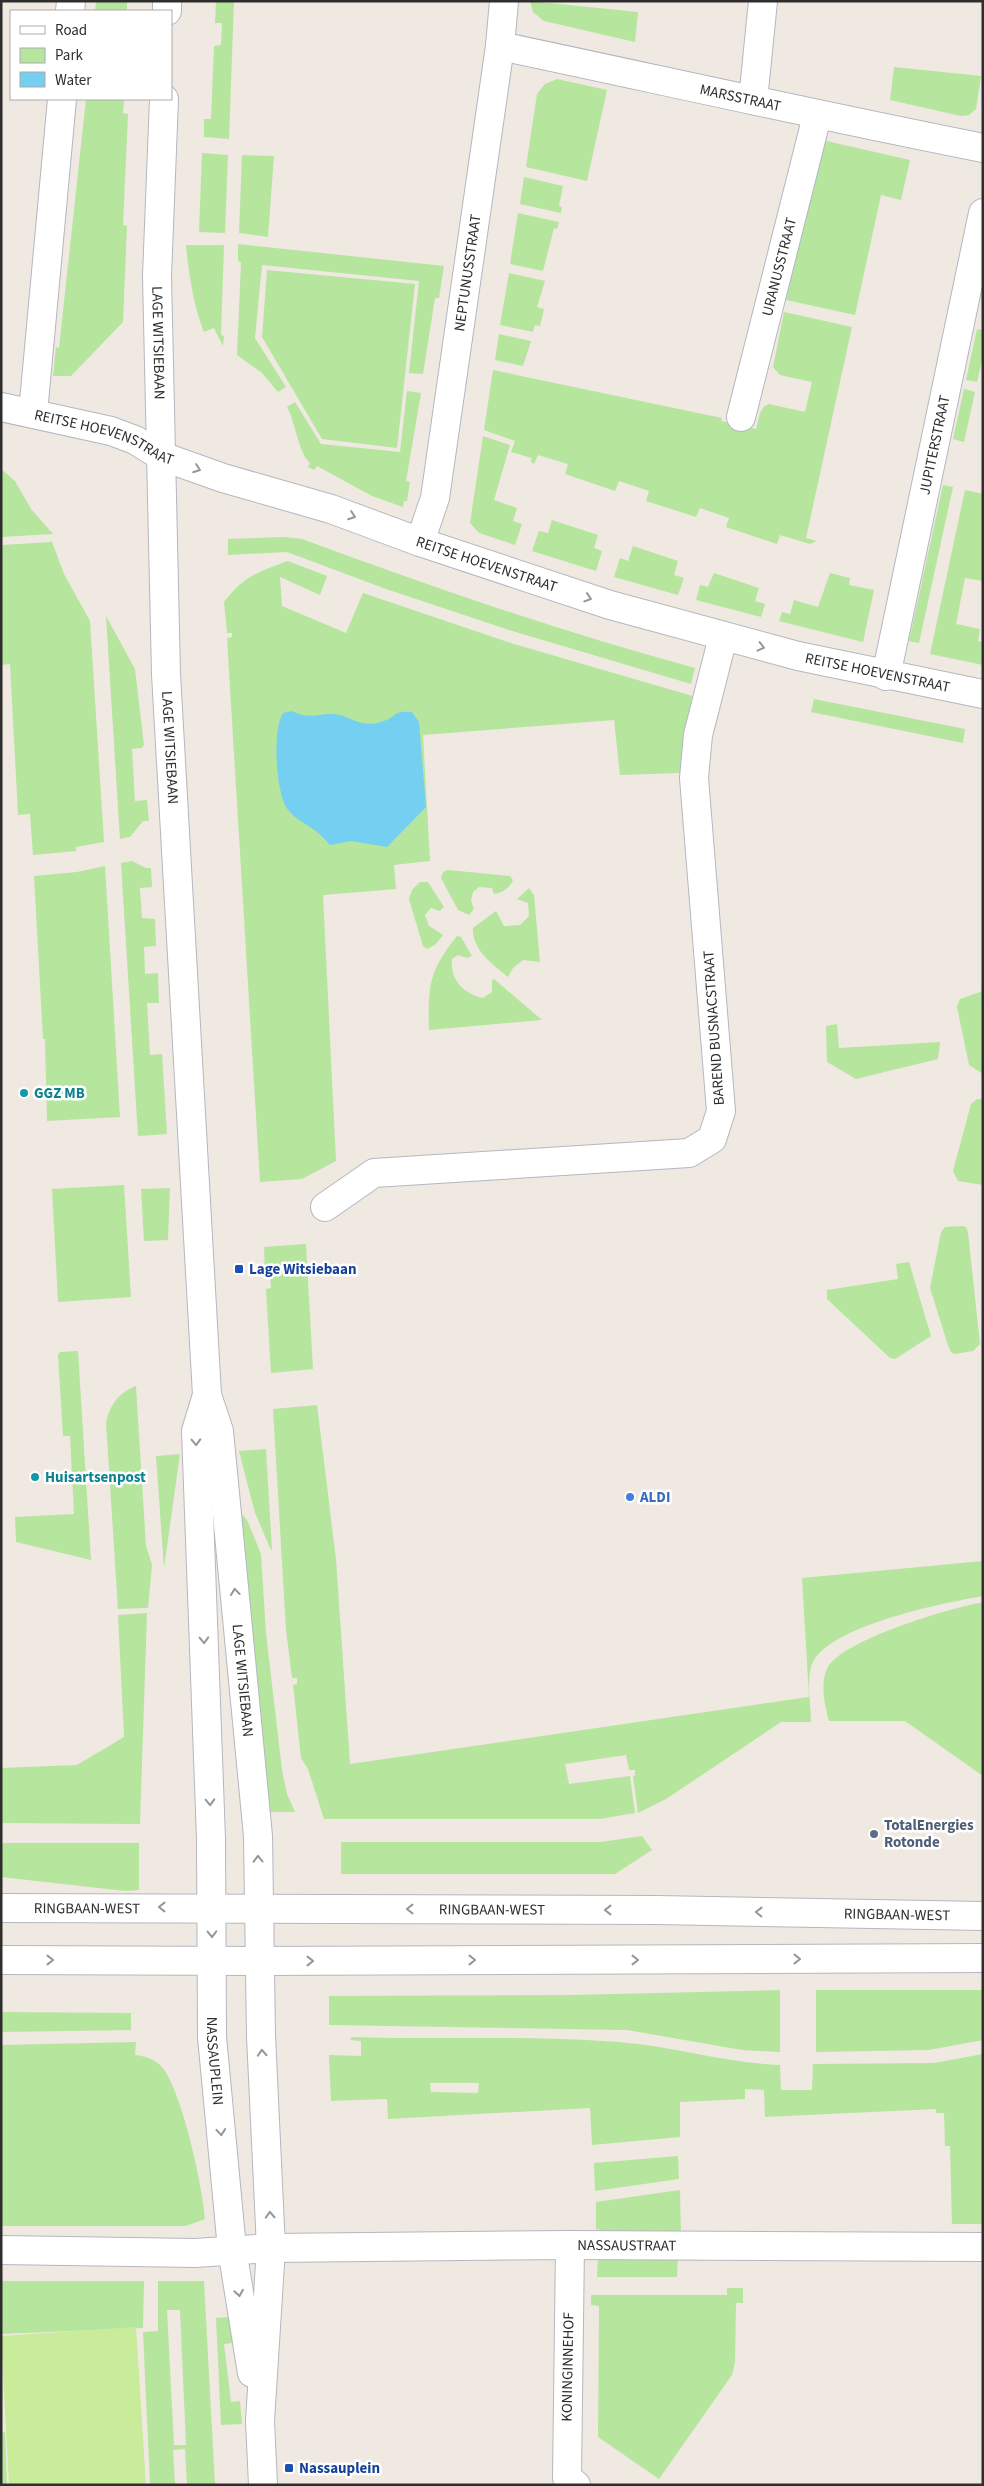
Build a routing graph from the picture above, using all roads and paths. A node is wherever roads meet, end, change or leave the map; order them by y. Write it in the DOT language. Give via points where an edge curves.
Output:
graph roads {
  1 [pos="504,1"];
  2 [pos="763,1"];
  3 [pos="500,46"];
  4 [pos="62,100"];
  5 [pos="164,100"];
  6 [pos="753,100"];
  7 [pos="817,116"];
  8 [pos="983,148"];
  9 [pos="983,213"];
  10 [pos="1,407"];
  11 [pos="33,413"];
  12 [pos="741,417"];
  13 [pos="160,456"];
  14 [pos="420,542"];
  15 [pos="723,637"];
  16 [pos="886,676"];
  17 [pos="983,694"];
  18 [pos="325,1207"];
  19 [pos="207,1395"];
  20 [pos="211,1907"];
  21 [pos="1,1908"];
  22 [pos="259,1908"];
  23 [pos="983,1916"];
  24 [pos="983,1958"];
  25 [pos="1,1960"];
  26 [pos="212,1961"];
  27 [pos="261,1961"];
  28 [pos="570,2244"];
  29 [pos="983,2247"];
  30 [pos="271,2248"];
  31 [pos="232,2249"];
  32 [pos="1,2250"];
  33 [pos="260,2421"];
  34 [pos="263,2485"];
  35 [pos="576,2485"];
  1 -- 3 [label="street, NEPTUNUSSTRAAT"];
  2 -- 6 [label="street"];
  3 -- 6 [label="street, MARSSTRAAT"];
  3 -- 14 [label="street, NEPTUNUSSTRAAT" via="435,498"];
  4 -- 11 [label="street"];
  5 -- 13 [label="street, LAGE WITSIEBAAN" via="157,276"];
  6 -- 7 [label="street, MARSSTRAAT"];
  7 -- 8 [label="street, MARSSTRAAT"];
  7 -- 12 [label="street, URANUSSTRAAT"];
  9 -- 16 [label="street, JUPITERSTRAAT"];
  10 -- 11 [label="street, REITSE HOEVENSTRAAT"];
  11 -- 13 [label="street, REITSE HOEVENSTRAAT" via="111,431 135,440"];
  13 -- 14 [label="street, REITSE HOEVENSTRAAT, one-way" via="331,509"];
  13 -- 19 [label="street, LAGE WITSIEBAAN" via="166,674"];
  14 -- 15 [label="street, REITSE HOEVENSTRAAT, one-way" via="610,605"];
  15 -- 16 [label="street, REITSE HOEVENSTRAAT, one-way"];
  15 -- 18 [label="street, BAREND BUSNACSTRAAT" via="698,734 694,778 721,1111 712,1139 689,1153 374,1173"];
  16 -- 17 [label="street, REITSE HOEVENSTRAAT"];
  19 -- 20 [label="street, LAGE WITSIEBAAN, one-way" via="196,1431"];
  22 -- 19 [label="street, LAGE WITSIEBAAN, one-way" via="258,1836 219,1431"];
  20 -- 21 [label="street, RINGBAAN-WEST, one-way"];
  20 -- 22 [label="street, RINGBAAN-WEST"];
  20 -- 26 [label="street, NASSAUPLEIN, one-way"];
  23 -- 22 [label="street, RINGBAAN-WEST, one-way"];
  22 -- 27 [label="street, LAGE WITSIEBAAN"];
  27 -- 24 [label="street, one-way"];
  25 -- 26 [label="street, one-way"];
  26 -- 27 [label="street"];
  26 -- 31 [label="street, NASSAUPLEIN, one-way" via="212,2037"];
  30 -- 27 [label="street, NASSAUPLEIN, one-way" via="261,2036"];
  28 -- 29 [label="street, NASSAUSTRAAT"];
  28 -- 30 [label="street, NASSAUSTRAAT"];
  28 -- 35 [label="street, KONINGINNEHOF" via="567,2478"];
  30 -- 31 [label="street"];
  30 -- 33 [label="street, NASSAUPLEIN"];
  31 -- 32 [label="street" via="195,2253"];
  31 -- 33 [label="street, NASSAUPLEIN, one-way"];
  33 -- 34 [label="street, NASSAUPLEIN"];
}
